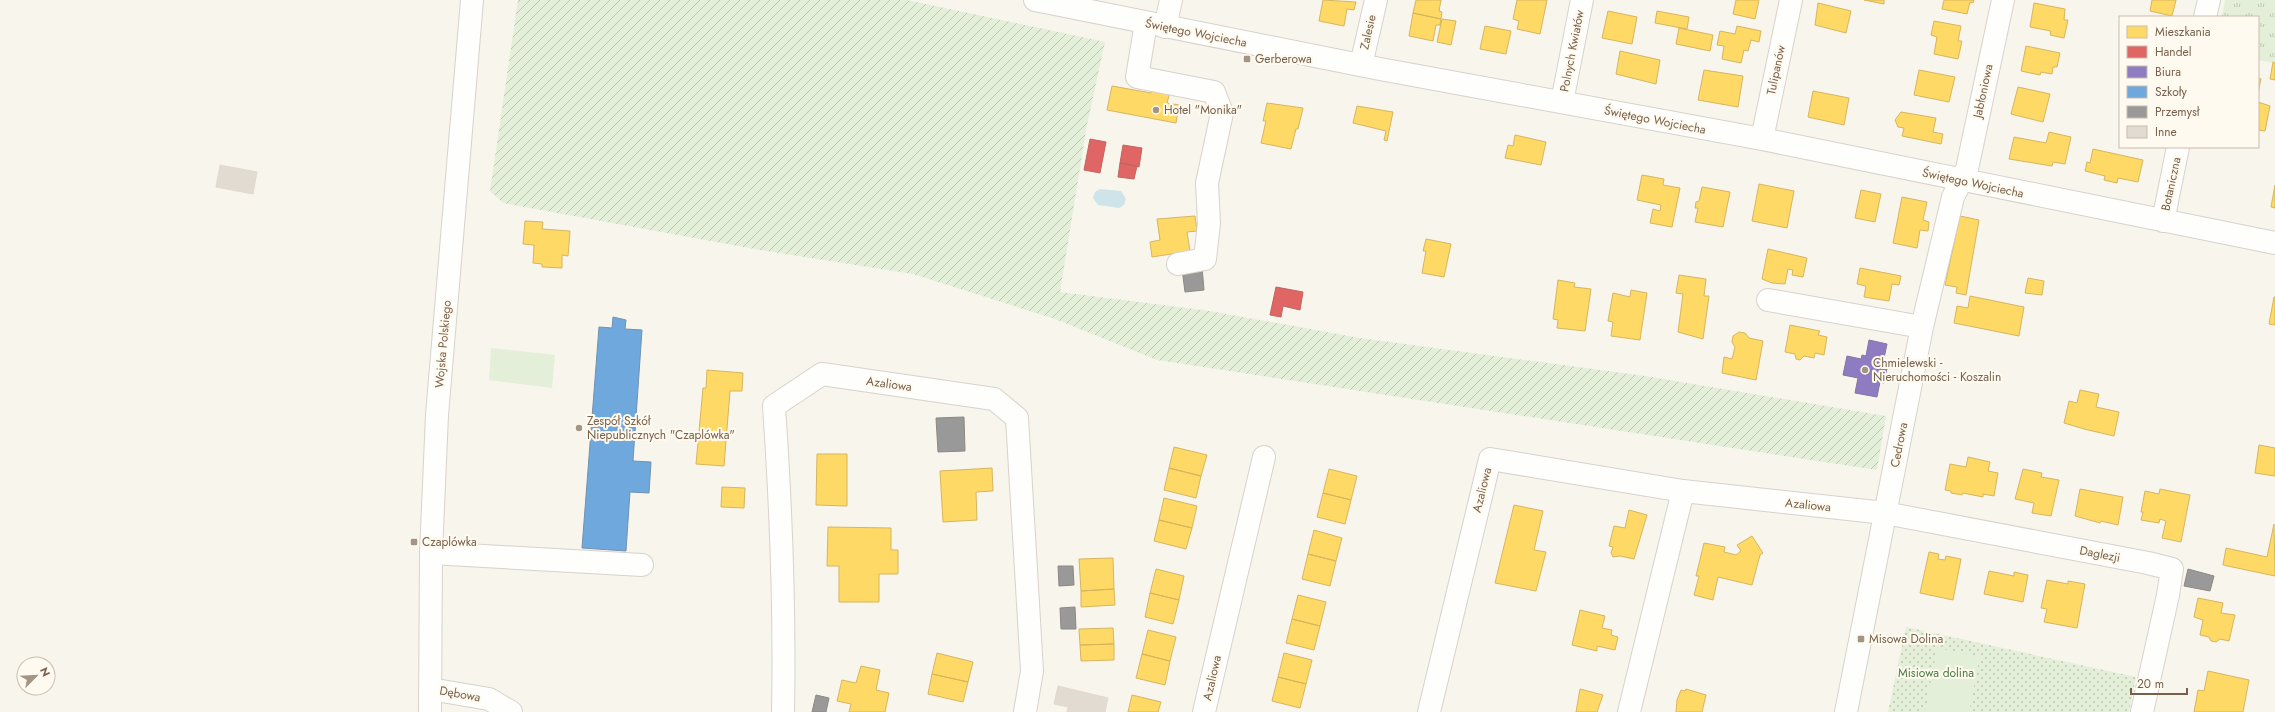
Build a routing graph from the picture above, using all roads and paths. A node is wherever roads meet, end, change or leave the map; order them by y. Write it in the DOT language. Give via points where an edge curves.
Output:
graph roads {
  1 [pos="472,0"];
  2 [pos="1035,0"];
  3 [pos="1171,0"];
  4 [pos="1376,0"];
  5 [pos="1582,0"];
  6 [pos="1791,0"];
  7 [pos="2003,0"];
  8 [pos="2208,0"];
  9 [pos="2205,16"];
  10 [pos="1156,25"];
  11 [pos="1361,65"];
  12 [pos="1562,102"];
  13 [pos="1762,139"];
  14 [pos="2178,148"];
  15 [pos="1960,181"];
  16 [pos="2163,221"];
  17 [pos="2275,243"];
  18 [pos="1178,264"];
  19 [pos="1768,300"];
  20 [pos="1922,327"];
  21 [pos="1264,457"];
  22 [pos="1683,491"];
  23 [pos="1885,514"];
  24 [pos="431,553"];
  25 [pos="642,565"];
  26 [pos="430,689"];
  27 [pos="430,712"];
  28 [pos="511,712"];
  29 [pos="783,712"];
  30 [pos="1024,712"];
  31 [pos="1204,712"];
  32 [pos="1429,712"];
  33 [pos="1629,712"];
  34 [pos="1846,712"];
  35 [pos="2142,712"];
  1 -- 24 [label="street, Wojska Polskiego" via="436,415"];
  2 -- 10 [label="street, Świętego Wojciecha"];
  3 -- 10 [label="street"];
  4 -- 11 [label="street, Zalesie"];
  5 -- 12 [label="street, Polnych Kwiatów"];
  6 -- 13 [label="street, Tulipanów"];
  7 -- 15 [label="street, Jabłoniowa" via="1967,169"];
  8 -- 9 [label="street"];
  10 -- 11 [label="street, Świętego Wojciecha"];
  10 -- 18 [label="street" via="1137,77 1214,92 1222,113 1207,184 1209,223 1205,259"];
  11 -- 12 [label="street, Świętego Wojciecha"];
  12 -- 13 [label="street, Świętego Wojciecha"];
  13 -- 15 [label="street, Świętego Wojciecha"];
  14 -- 16 [label="street, Botaniczna"];
  15 -- 16 [label="street, Świętego Wojciecha"];
  15 -- 20 [label="street, Cedrowa" via="1953,197"];
  16 -- 17 [label="street, Świętego Wojciecha"];
  19 -- 20 [label="street"];
  20 -- 23 [label="street, Cedrowa"];
  21 -- 31 [label="street, Azaliowa"];
  22 -- 23 [label="street, Azaliowa"];
  22 -- 32 [label="street, Azaliowa" via="1490,459"];
  22 -- 33 [label="street"];
  23 -- 34 [label="street, Cedrowa"];
  23 -- 35 [label="street, Daglezji" via="2172,569"];
  24 -- 25 [label="street"];
  24 -- 26 [label="street, Wojska Polskiego"];
  26 -- 27 [label="street, Wojska Polskiego"];
  26 -- 28 [label="street, Dębowa" via="489,700"];
  29 -- 30 [label="street, Azaliowa" via="785,634 774,406 822,374 994,399 1017,418 1032,671"];
}
